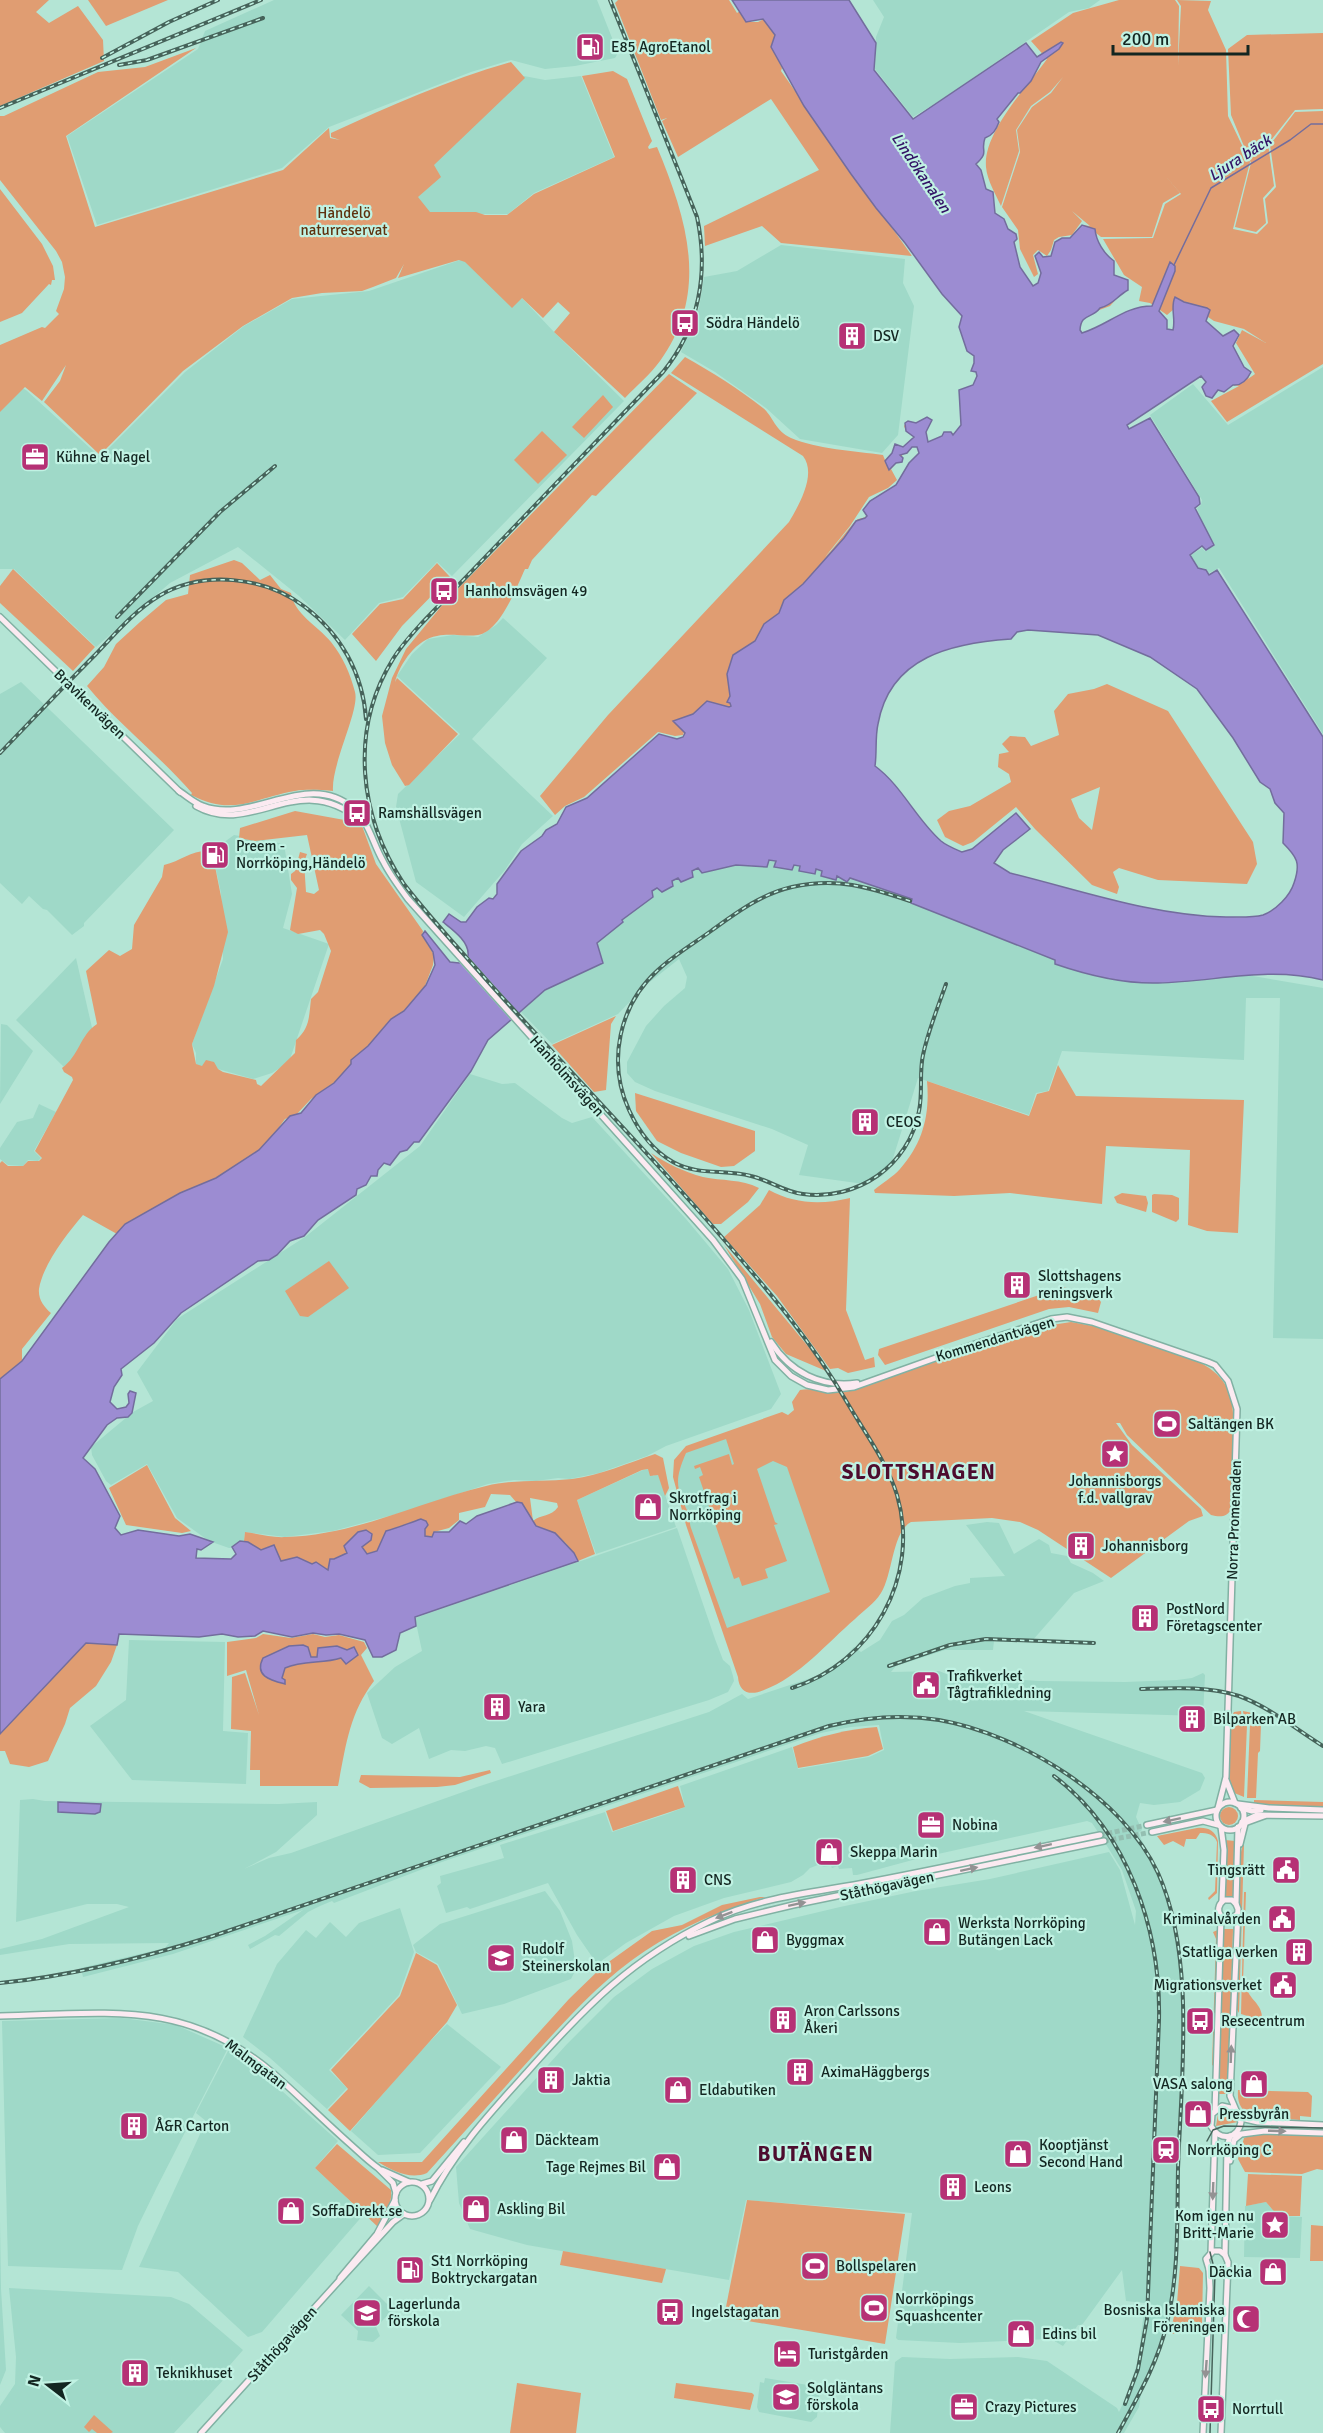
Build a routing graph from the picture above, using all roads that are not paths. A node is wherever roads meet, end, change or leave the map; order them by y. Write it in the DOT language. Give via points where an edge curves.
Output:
graph roads {
  1 [pos="0,617"];
  2 [pos="338,802"];
  3 [pos="764,1330"];
  4 [pos="802,1374"];
  5 [pos="1224,1374"];
  6 [pos="798,1381"];
  7 [pos="867,1381"];
  8 [pos="1226,1777"];
  9 [pos="1238,1805"];
  10 [pos="1219,1807"];
  11 [pos="1323,1810"];
  12 [pos="1269,1811"];
  13 [pos="1323,1816"];
  14 [pos="1241,1824"];
  15 [pos="1147,1825"];
  16 [pos="1220,1826"];
  17 [pos="1152,1832"];
  18 [pos="1100,1835"];
  19 [pos="1104,1841"];
  20 [pos="1222,1901"];
  21 [pos="1236,1904"];
  22 [pos="1236,1915"];
  23 [pos="1221,1917"];
  24 [pos="673,1941"];
  25 [pos="0,2016"];
  26 [pos="1235,2109"];
  27 [pos="1215,2111"];
  28 [pos="1241,2118"];
  29 [pos="1323,2125"];
  30 [pos="476,2131"];
  31 [pos="1215,2133"];
  32 [pos="1323,2133"];
  33 [pos="1241,2134"];
  34 [pos="1231,2136"];
  35 [pos="378,2168"];
  36 [pos="1227,2177"];
  37 [pos="409,2182"];
  38 [pos="422,2184"];
  39 [pos="396,2197"];
  40 [pos="430,2200"];
  41 [pos="404,2214"];
  42 [pos="1211,2252"];
  43 [pos="1225,2254"];
  44 [pos="1226,2267"];
  45 [pos="1209,2269"];
  46 [pos="338,2282"];
  47 [pos="201,2433"];
  48 [pos="1203,2433"];
  49 [pos="1221,2433"];
  1 -- 2 [label="main road, Bravikenvägen" via="179,791 204,806 229,810 320,794"];
  2 -- 3 [label="main road, Hanholmsvägen" via="353,808 366,825 394,882 713,1240 742,1279"];
  3 -- 4 [label="main road, Hanholmsvägen" via="782,1358"];
  3 -- 6 [label="main road, Hanholmsvägen" via="775,1360"];
  4 -- 7 [label="main road, Kommendantvägen" via="826,1382"];
  5 -- 7 [label="main road, Kommendantvägen" via="1215,1365 1194,1356 1067,1317 1035,1324"];
  5 -- 8 [label="main road, Norra Promenaden" via="1237,1409"];
  6 -- 7 [label="main road, Kommendantvägen" via="828,1390"];
  8 -- 9 [label="main road, Norra Promenaden"];
  8 -- 10 [label="main road, Norra Promenaden" via="1225,1797"];
  9 -- 10 [label="main road" via="1228,1802"];
  9 -- 12 [label="main road" via="1252,1811"];
  9 -- 14 [label="main road" via="1244,1816"];
  10 -- 15 [label="main road, one-way"];
  10 -- 16 [label="main road" via="1216,1818"];
  11 -- 12 [label="main road"];
  12 -- 13 [label="main road"];
  12 -- 14 [label="main road"];
  14 -- 16 [label="main road" via="1230,1830"];
  14 -- 21 [label="main road"];
  16 -- 17 [label="main road" via="1203,1821"];
  16 -- 20 [label="main road" via="1224,1850"];
  18 -- 24 [label="main road, Ståthögavägen, one-way" via="786,1896 711,1920"];
  24 -- 19 [label="main road, Ståthögavägen, one-way" via="735,1919 793,1905"];
  20 -- 21 [label="main road"];
  20 -- 23 [label="main road" via="1218,1908"];
  21 -- 22 [label="main road"];
  22 -- 23 [label="main road" via="1229,1920"];
  26 -- 22 [label="main road, one-way" via="1230,2088"];
  23 -- 27 [label="main road"];
  24 -- 30 [label="main road, Ståthögavägen" via="597,1996"];
  25 -- 35 [label="main road, Malmgatan" via="126,2013 194,2026 226,2040 259,2062"];
  26 -- 27 [label="main road" via="1222,2106"];
  26 -- 28 [label="main road"];
  27 -- 31 [label="main road" via="1210,2122"];
  28 -- 29 [label="main road"];
  28 -- 34 [label="main road" via="1240,2128"];
  30 -- 38 [label="main road, Ståthögavägen" via="432,2181"];
  30 -- 40 [label="main road, Ståthögavägen"];
  31 -- 34 [label="main road"];
  31 -- 42 [label="main road, one-way"];
  33 -- 32 [label="main road, one-way"];
  33 -- 34 [label="main road"];
  33 -- 36 [label="main road" via="1234,2140"];
  34 -- 36 [label="main road" via="1227,2146"];
  35 -- 37 [label="main road, Malmgatan"];
  35 -- 39 [label="main road, Malmgatan" via="393,2183"];
  36 -- 43 [label="main road"];
  37 -- 38 [label="main road"];
  37 -- 39 [label="main road" via="399,2188"];
  38 -- 40 [label="main road"];
  39 -- 41 [label="main road"];
  39 -- 46 [label="main road, Ståthögavägen" via="377,2234"];
  40 -- 41 [label="main road" via="422,2213"];
  41 -- 46 [label="main road, Ståthögavägen"];
  42 -- 43 [label="main road"];
  42 -- 45 [label="main road" via="1206,2259"];
  43 -- 44 [label="main road"];
  44 -- 45 [label="main road" via="1219,2272"];
  44 -- 49 [label="main road"];
  45 -- 48 [label="main road, one-way"];
  46 -- 47 [label="main road, Ståthögavägen"];
}
